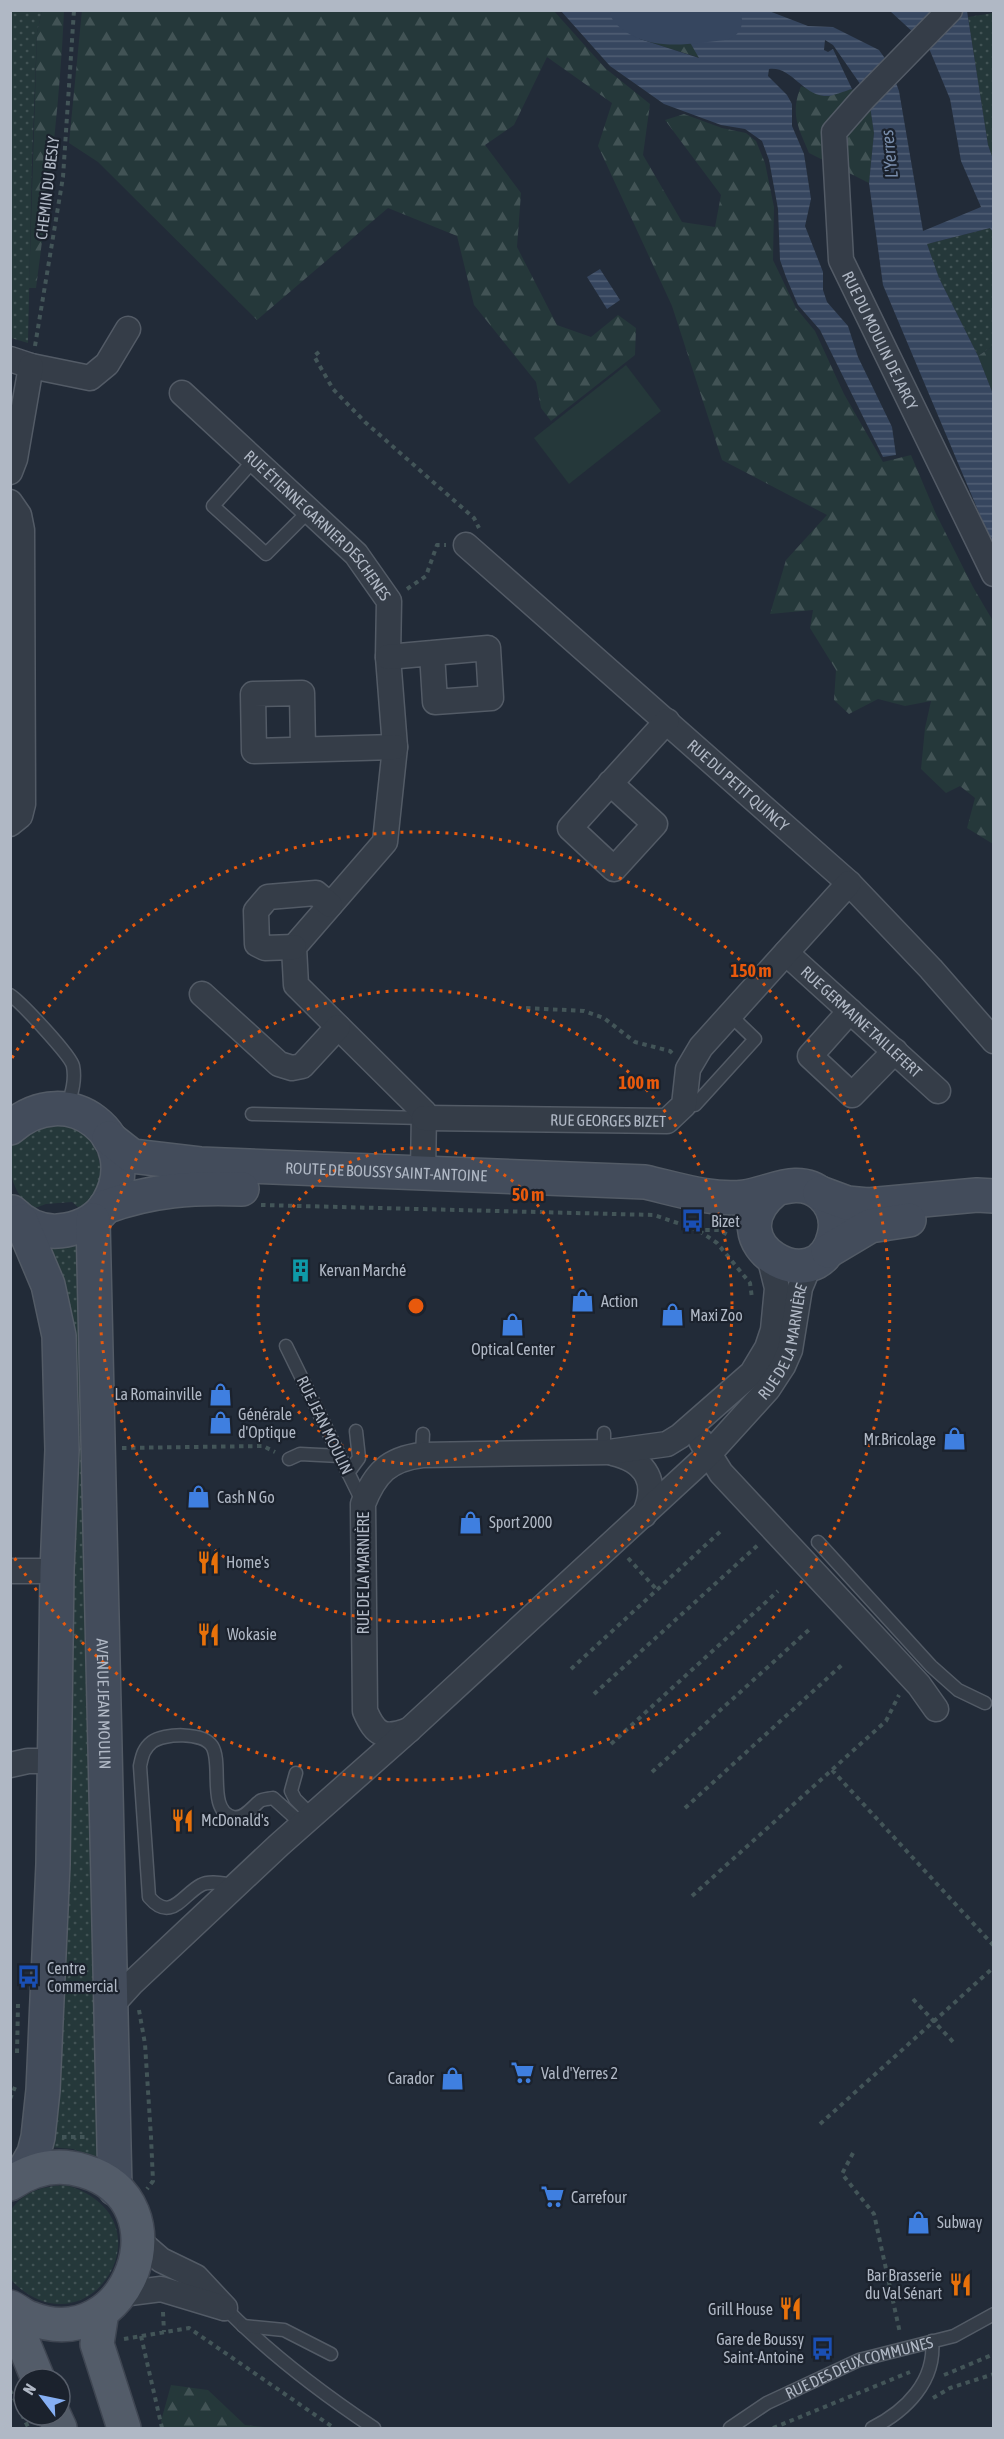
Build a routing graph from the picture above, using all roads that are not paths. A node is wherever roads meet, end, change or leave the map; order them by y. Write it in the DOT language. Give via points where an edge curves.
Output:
graph roads {
  1 [pos="950,10"];
  2 [pos="128,329"];
  3 [pos="21,363"];
  4 [pos="182,393"];
  5 [pos="254,460"];
  6 [pos="10,472"];
  7 [pos="10,502"];
  8 [pos="309,511"];
  9 [pos="475,541"];
  10 [pos="993,574"];
  11 [pos="432,653"];
  12 [pos="388,657"];
  13 [pos="667,721"];
  14 [pos="395,747"];
  15 [pos="303,749"];
  16 [pos="610,783"];
  17 [pos="10,824"];
  18 [pos="849,883"];
  19 [pos="330,905"];
  20 [pos="294,947"];
  21 [pos="786,953"];
  22 [pos="202,994"];
  23 [pos="10,995"];
  24 [pos="850,1011"];
  25 [pos="730,1015"];
  26 [pos="338,1027"];
  27 [pos="993,1041"];
  28 [pos="895,1052"];
  29 [pos="938,1091"];
  30 [pos="684,1105"];
  31 [pos="67,1109"];
  32 [pos="252,1114"];
  33 [pos="424,1118"];
  34 [pos="10,1128"];
  35 [pos="109,1138"];
  36 [pos="423,1173"];
  37 [pos="775,1190"];
  38 [pos="820,1193"];
  39 [pos="993,1196"];
  40 [pos="993,1212"];
  41 [pos="99,1213"];
  42 [pos="16,1216"];
  43 [pos="762,1243"];
  44 [pos="819,1257"];
  45 [pos="286,1346"];
  46 [pos="692,1426"];
  47 [pos="356,1431"];
  48 [pos="606,1446"];
  49 [pos="710,1453"];
  50 [pos="340,1456"];
  51 [pos="289,1459"];
  52 [pos="375,1460"];
  53 [pos="348,1473"];
  54 [pos="363,1504"];
  55 [pos="644,1515"];
  56 [pos="819,1542"];
  57 [pos="10,1571"];
  58 [pos="57,1571"];
  59 [pos="985,1703"];
  60 [pos="936,1709"];
  61 [pos="409,1730"];
  62 [pos="54,1761"];
  63 [pos="10,1765"];
  64 [pos="297,1773"];
  65 [pos="308,1821"];
  66 [pos="237,1885"];
  67 [pos="112,2005"];
  68 [pos="16,2180"];
  69 [pos="115,2189"];
  70 [pos="138,2240"];
  71 [pos="112,2303"];
  72 [pos="10,2308"];
  73 [pos="225,2308"];
  74 [pos="993,2314"];
  75 [pos="243,2326"];
  76 [pos="932,2341"];
  77 [pos="331,2354"];
  78 [pos="33,2367"];
  79 [pos="111,2392"];
  80 [pos="124,2428"];
  81 [pos="131,2428"];
  82 [pos="374,2428"];
  83 [pos="730,2428"];
  84 [pos="872,2428"];
  1 -- 10 [label="street, RUE DU MOULIN DE JARCY" via="834,132 841,260"];
  2 -- 3 [label="street" via="106,364 90,378"];
  3 -- 6 [label="street" via="15,459"];
  4 -- 5 [label="street, RUE ÉTIENNE GARNIER DESCHENES"];
  5 -- 8 [label="street, RUE ÉTIENNE GARNIER DESCHENES"];
  5 -- 8 [label="lane" via="213,506 266,554"];
  7 -- 17 [label="street" via="19,515 21,530 23,793 20,816"];
  8 -- 12 [label="street, RUE ÉTIENNE GARNIER DESCHENES" via="356,554 389,602"];
  9 -- 13 [label="street, RUE DU PETIT QUINCY"];
  11 -- 12 [label="street"];
  12 -- 14 [label="street, RUE ÉTIENNE GARNIER DESCHENES"];
  13 -- 16 [label="street"];
  13 -- 18 [label="street, RUE DU PETIT QUINCY"];
  14 -- 15 [label="street"];
  14 -- 19 [label="street, RUE ÉTIENNE GARNIER DESCHENES" via="386,842"];
  18 -- 21 [label="street, RUE GEORGES BIZET"];
  18 -- 27 [label="street, RUE DU PETIT QUINCY"];
  19 -- 20 [label="street, RUE ÉTIENNE GARNIER DESCHENES"];
  19 -- 20 [label="street" via="316,893 268,897 256,911 257,944 265,948"];
  20 -- 26 [label="street" via="296,985"];
  21 -- 24 [label="street, RUE GERMAINE TAILLEFERT"];
  21 -- 25 [label="street, RUE GEORGES BIZET"];
  22 -- 26 [label="street" via="279,1064 292,1068 302,1066"];
  23 -- 31 [label="lane" via="73,1064"];
  24 -- 28 [label="street, RUE GERMAINE TAILLEFERT"];
  24 -- 28 [label="street" via="810,1056 852,1095"];
  25 -- 30 [label="street, RUE GEORGES BIZET" via="701,1047 688,1069"];
  25 -- 30 [label="lane" via="755,1039 695,1105"];
  26 -- 33 [label="street" via="424,1112"];
  28 -- 29 [label="street, RUE GERMAINE TAILLEFERT"];
  30 -- 33 [label="street, RUE GEORGES BIZET" via="667,1121"];
  31 -- 34 [label="main road" via="37,1111"];
  31 -- 35 [label="main road, ROUTE DE BOUSSY SAINT-ANTOINE" via="92,1119"];
  32 -- 33 [label="lane"];
  33 -- 36 [label="street"];
  35 -- 36 [label="main road, ROUTE DE BOUSSY SAINT-ANTOINE" via="132,1156 177,1162"];
  35 -- 41 [label="main road" via="118,1166 113,1194"];
  36 -- 37 [label="main road, ROUTE DE BOUSSY SAINT-ANTOINE" via="645,1182 709,1195 742,1197"];
  37 -- 38 [label="main road" via="797,1185"];
  37 -- 43 [label="main road" via="757,1212"];
  38 -- 39 [label="main road" via="846,1203 868,1205"];
  38 -- 44 [label="main road" via="830,1203 836,1227"];
  40 -- 44 [label="main road" via="870,1226"];
  41 -- 42 [label="main road, ROUTE DE BOUSSY SAINT-ANTOINE" via="76,1228 57,1232 38,1229"];
  41 -- 43 [label="main road, ROUTE DE BOUSSY SAINT-ANTOINE" via="134,1196 199,1187 643,1200 706,1212"];
  41 -- 67 [label="main road, AVENUE JEAN MOULIN"];
  42 -- 58 [label="main road" via="48,1285 59,1336 62,1450"];
  43 -- 44 [label="main road" via="788,1266"];
  43 -- 46 [label="street, RUE DE LA MARNIÈRE" via="777,1288 767,1348 752,1373"];
  44 -- 49 [label="street, RUE DE LA MARNIÈRE" via="800,1288 790,1350 783,1366 768,1389"];
  45 -- 50 [label="lane, RUE JEAN MOULIN"];
  46 -- 48 [label="street, RUE DE LA MARNIÈRE" via="666,1444"];
  46 -- 49 [label="street"];
  47 -- 52 [label="lane"];
  48 -- 52 [label="street, RUE DE LA MARNIÈRE" via="422,1444 406,1457"];
  48 -- 55 [label="street, RUE DE LA MARNIÈRE" via="628,1456 648,1475 650,1503"];
  49 -- 55 [label="street, RUE DE LA MARNIÈRE"];
  49 -- 60 [label="street" via="721,1473 919,1685"];
  50 -- 51 [label="lane" via="300,1454"];
  50 -- 53 [label="lane, RUE JEAN MOULIN"];
  52 -- 53 [label="lane"];
  52 -- 54 [label="street, RUE DE LA MARNIÈRE" via="377,1477"];
  53 -- 54 [label="lane, RUE JEAN MOULIN"];
  54 -- 61 [label="street, RUE DE LA MARNIÈRE" via="365,1712 370,1724 383,1735"];
  55 -- 61 [label="street, RUE DE LA MARNIÈRE"];
  56 -- 59 [label="lane" via="931,1666 958,1690"];
  57 -- 58 [label="street"];
  58 -- 62 [label="main road"];
  61 -- 65 [label="street, RUE DE LA MARNIÈRE"];
  62 -- 63 [label="street"];
  62 -- 68 [label="main road" via="43,2090 34,2152"];
  64 -- 65 [label="lane" via="291,1791"];
  65 -- 66 [label="street, RUE DE LA MARNIÈRE"];
  65 -- 66 [label="lane" via="273,1798 261,1800 242,1817 223,1811 218,1800 216,1758 205,1738 158,1738 149,1744 142,1754 141,1766 149,1897 169,1908 200,1885"];
  66 -- 67 [label="street, RUE DE LA MARNIÈRE"];
  67 -- 69 [label="main road, AVENUE JEAN MOULIN"];
  68 -- 69 [label="main road" via="45,2168 70,2167 94,2174"];
  69 -- 70 [label="main road" via="135,2221"];
  70 -- 71 [label="main road" via="132,2277"];
  70 -- 73 [label="street" via="161,2260 196,2277"];
  71 -- 72 [label="main road" via="79,2322 54,2324"];
  71 -- 73 [label="street" via="161,2289"];
  71 -- 79 [label="main road" via="98,2344"];
  72 -- 78 [label="main road"];
  73 -- 75 [label="lane"];
  74 -- 76 [label="lane, RUE DES DEUX COMMUNES" via="954,2336"];
  75 -- 77 [label="lane" via="284,2330"];
  75 -- 82 [label="lane" via="313,2387"];
  76 -- 83 [label="lane, RUE DES DEUX COMMUNES" via="859,2360 767,2403"];
  76 -- 84 [label="lane" via="930,2372 913,2400"];
  79 -- 80 [label="main road"];
  79 -- 81 [label="street"];
}
